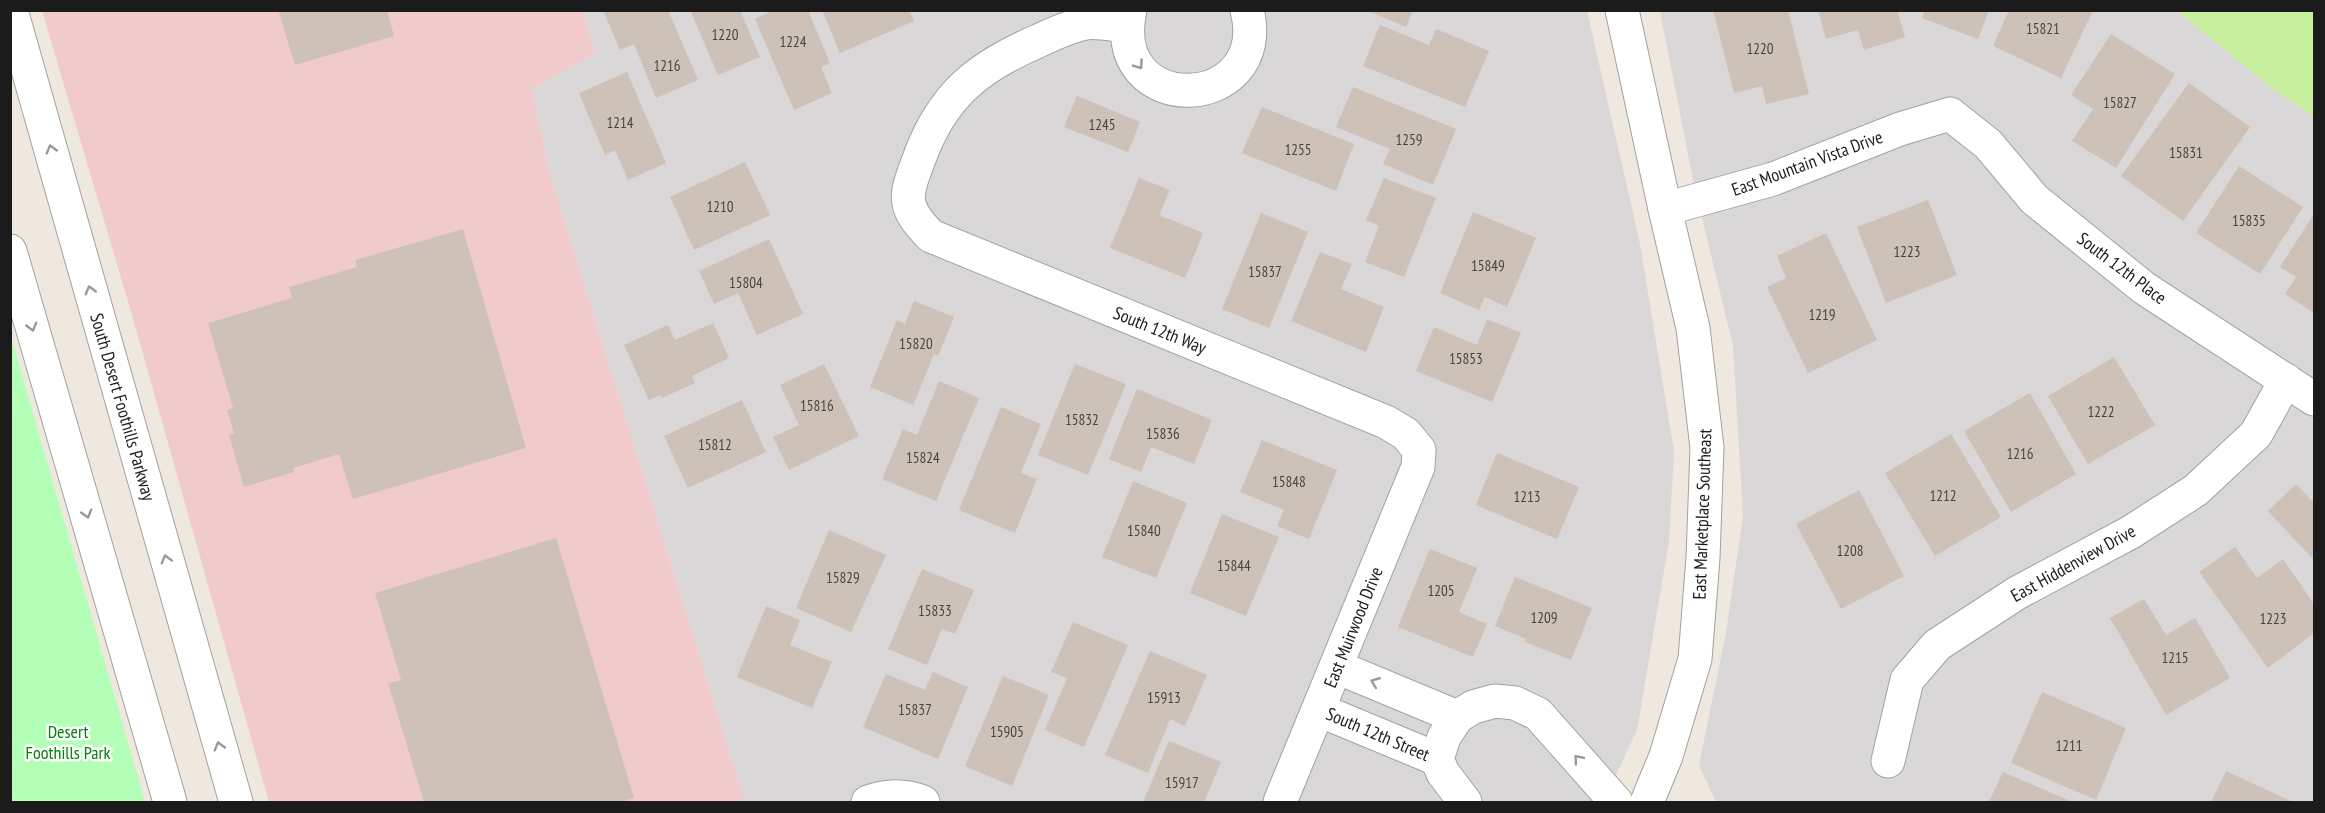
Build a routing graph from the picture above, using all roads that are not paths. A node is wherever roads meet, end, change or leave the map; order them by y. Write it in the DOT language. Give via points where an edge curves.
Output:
graph roads {
  1 [pos="11,10"];
  2 [pos="1246,10"];
  3 [pos="1623,10"];
  4 [pos="1129,18"];
  5 [pos="1950,114"];
  6 [pos="1665,209"];
  7 [pos="10,251"];
  8 [pos="2286,380"];
  9 [pos="2314,399"];
  10 [pos="1419,450"];
  11 [pos="1337,667"];
  12 [pos="1319,710"];
  13 [pos="1457,717"];
  14 [pos="1437,759"];
  15 [pos="1888,760"];
  16 [pos="170,802"];
  17 [pos="236,802"];
  18 [pos="868,802"];
  19 [pos="923,802"];
  20 [pos="1280,802"];
  21 [pos="1465,802"];
  22 [pos="1616,802"];
  23 [pos="1647,802"];
  17 -- 1 [label="street, South Desert Foothills Parkway, one-way"];
  4 -- 2 [label="street, one-way" via="1129,46 1137,65 1150,79 1168,89 1189,92 1209,88 1240,63 1248,45 1250,25"];
  3 -- 6 [label="street, East Marketplace Southeast"];
  4 -- 10 [label="street, South 12th Way" via="1087,23 1004,56 965,84 940,112 911,181 907,204 918,223 931,236 1386,422 1406,434"];
  5 -- 6 [label="street, East Mountain Vista Drive" via="1900,129 1773,179"];
  5 -- 8 [label="street, South 12th Place" via="1988,144 2034,199 2144,288"];
  6 -- 23 [label="street, East Marketplace Southeast" via="1693,328 1707,448 1695,659 1666,756"];
  7 -- 16 [label="street, one-way"];
  8 -- 9 [label="street, South 12th Place"];
  8 -- 15 [label="street, East Hiddenview Drive" via="2256,434 2196,490 2131,532 2017,592 1937,645 1907,680"];
  10 -- 11 [label="street, East Muirwood Drive" via="1418,468"];
  11 -- 12 [label="street, East Muirwood Drive"];
  13 -- 11 [label="street, one-way"];
  12 -- 14 [label="street, South 12th Street"];
  12 -- 20 [label="street, East Muirwood Drive"];
  13 -- 14 [label="street, South 12th Street" via="1444,736"];
  22 -- 13 [label="street, one-way" via="1538,714 1515,703 1495,700"];
  14 -- 21 [label="street, South 12th Street"];
  18 -- 19 [label="street" via="905,797"];
}
